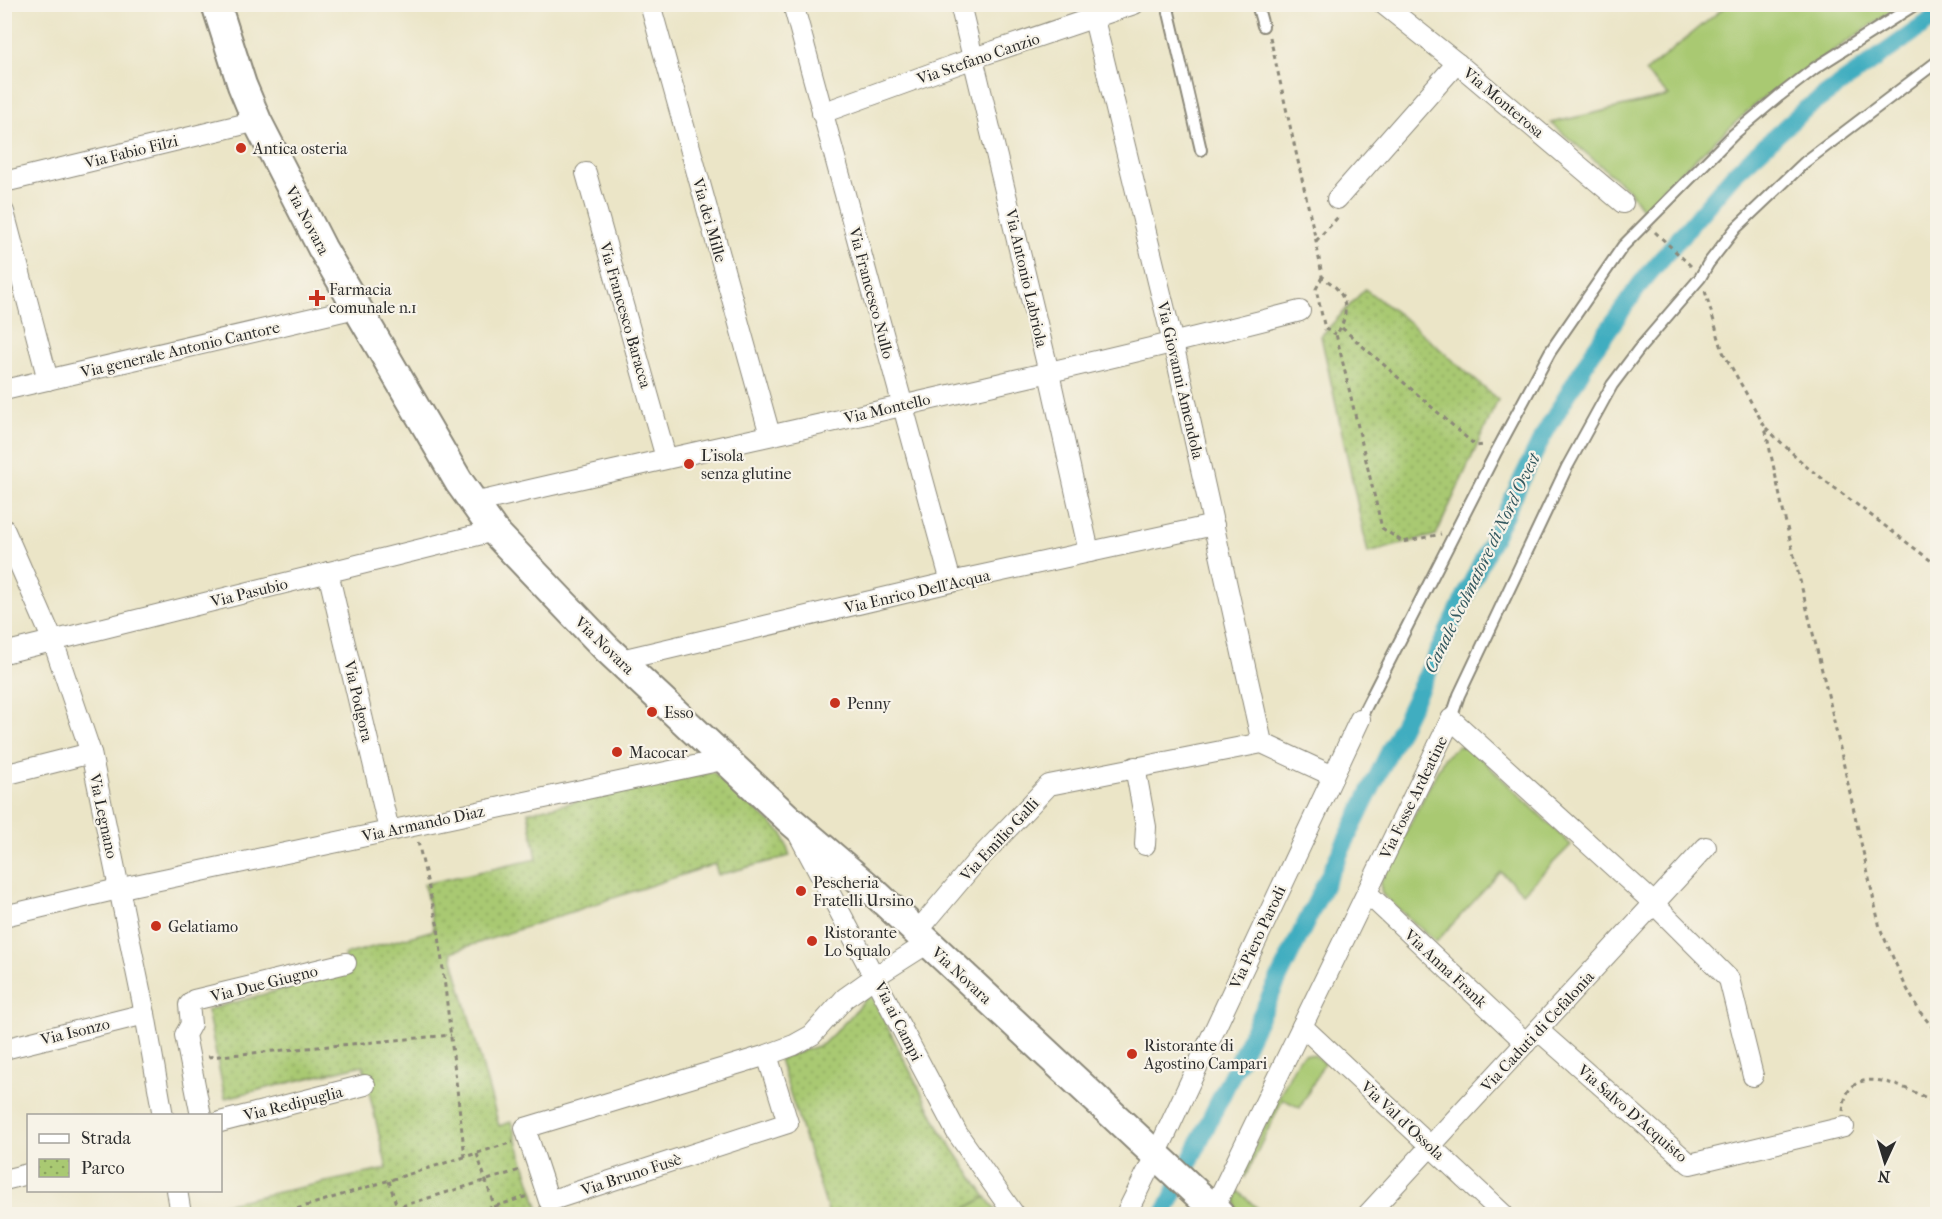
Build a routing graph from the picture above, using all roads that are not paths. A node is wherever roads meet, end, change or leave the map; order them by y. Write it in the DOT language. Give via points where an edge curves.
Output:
graph roads {
  1 [pos="216,4"];
  2 [pos="650,4"];
  3 [pos="793,4"];
  4 [pos="960,4"];
  5 [pos="1134,4"];
  6 [pos="1167,4"];
  7 [pos="1257,4"];
  8 [pos="1383,4"];
  9 [pos="1916,4"];
  10 [pos="1094,19"];
  11 [pos="1263,26"];
  12 [pos="974,58"];
  13 [pos="1938,61"];
  14 [pos="1457,63"];
  15 [pos="822,113"];
  16 [pos="257,120"];
  17 [pos="1201,150"];
  18 [pos="586,172"];
  19 [pos="4,182"];
  20 [pos="1337,199"];
  21 [pos="1623,203"];
  22 [pos="4,212"];
  23 [pos="356,308"];
  24 [pos="1300,311"];
  25 [pos="1173,343"];
  26 [pos="1049,373"];
  27 [pos="48,380"];
  28 [pos="4,390"];
  29 [pos="903,404"];
  30 [pos="770,435"];
  31 [pos="666,458"];
  32 [pos="474,503"];
  33 [pos="1214,525"];
  34 [pos="4,529"];
  35 [pos="494,531"];
  36 [pos="1089,552"];
  37 [pos="328,572"];
  38 [pos="951,582"];
  39 [pos="53,641"];
  40 [pos="4,653"];
  41 [pos="621,660"];
  42 [pos="1360,719"];
  43 [pos="1451,719"];
  44 [pos="1262,743"];
  45 [pos="91,753"];
  46 [pos="726,759"];
  47 [pos="1135,767"];
  48 [pos="4,775"];
  49 [pos="1333,776"];
  50 [pos="792,822"];
  51 [pos="389,830"];
  52 [pos="1145,845"];
  53 [pos="1707,847"];
  54 [pos="119,889"];
  55 [pos="1366,893"];
  56 [pos="1654,904"];
  57 [pos="4,916"];
  58 [pos="922,938"];
  59 [pos="346,963"];
  60 [pos="876,976"];
  61 [pos="145,1014"];
  62 [pos="1302,1026"];
  63 [pos="1532,1037"];
  64 [pos="4,1049"];
  65 [pos="767,1055"];
  66 [pos="1753,1076"];
  67 [pos="365,1085"];
  68 [pos="163,1114"];
  69 [pos="201,1114"];
  70 [pos="222,1121"];
  71 [pos="1844,1127"];
  72 [pos="1431,1146"];
  73 [pos="1157,1158"];
  74 [pos="27,1174"];
  75 [pos="4,1180"];
  76 [pos="177,1192"];
  77 [pos="1212,1210"];
  78 [pos="181,1215"];
  79 [pos="1014,1215"];
  80 [pos="1126,1215"];
  81 [pos="1368,1215"];
  82 [pos="1503,1215"];
  1 -- 16 [label="street, Via Novara"];
  2 -- 30 [label="street, Via dei Mille"];
  3 -- 15 [label="street, Via Francesco Nullo"];
  4 -- 12 [label="street, Via Antonio Labriola"];
  5 -- 10 [label="street, Via Stefano Canzio"];
  6 -- 17 [label="lane"];
  7 -- 11 [label="lane"];
  8 -- 14 [label="street, Via Monterosa"];
  9 -- 42 [label="lane" via="1796,82 1734,134 1623,246 1550,352"];
  10 -- 12 [label="street, Via Stefano Canzio"];
  10 -- 25 [label="street, Via Giovanni Amendola"];
  12 -- 15 [label="street, Via Stefano Canzio"];
  12 -- 26 [label="street, Via Antonio Labriola"];
  13 -- 43 [label="lane" via="1805,162 1736,228 1700,278 1639,349 1612,386 1567,467 1459,694"];
  14 -- 20 [label="street"];
  14 -- 21 [label="street, Via Monterosa"];
  15 -- 29 [label="street, Via Francesco Nullo"];
  16 -- 19 [label="street, Via Fabio Filzi"];
  16 -- 23 [label="street, Via Novara"];
  18 -- 31 [label="street, Via Francesco Baracca"];
  22 -- 27 [label="street"];
  23 -- 27 [label="street, Via generale Antonio Cantore"];
  23 -- 32 [label="street, Via Novara"];
  24 -- 25 [label="street, Via Montello"];
  25 -- 26 [label="street, Via Montello"];
  25 -- 33 [label="street, Via Giovanni Amendola"];
  26 -- 29 [label="street, Via Montello"];
  26 -- 36 [label="street, Via Antonio Labriola"];
  27 -- 28 [label="street, Via generale Antonio Cantore"];
  29 -- 30 [label="street, Via Montello"];
  29 -- 38 [label="street, Via Francesco Nullo"];
  30 -- 31 [label="street, Via Montello"];
  31 -- 32 [label="street, Via Montello"];
  32 -- 35 [label="street, Via Novara"];
  33 -- 36 [label="street, Via Enrico Dell'Acqua"];
  33 -- 44 [label="street, Via Giovanni Amendola"];
  34 -- 39 [label="street, Via Legnano"];
  35 -- 37 [label="street, Via Pasubio"];
  35 -- 41 [label="street, Via Novara"];
  36 -- 38 [label="street, Via Enrico Dell'Acqua"];
  37 -- 39 [label="street, Via Pasubio"];
  37 -- 51 [label="street, Via Podgora"];
  38 -- 41 [label="street, Via Enrico Dell'Acqua"];
  39 -- 40 [label="street, Via Pasubio"];
  39 -- 45 [label="street, Via Legnano"];
  41 -- 46 [label="street, Via Novara"];
  42 -- 49 [label="street, Via Piero Parodi"];
  43 -- 55 [label="street, Via Fosse Ardeatine"];
  43 -- 56 [label="street, Via Fosse Ardeatine"];
  44 -- 47 [label="street, Via Emilio Galli"];
  44 -- 49 [label="street"];
  45 -- 48 [label="street"];
  45 -- 54 [label="street, Via Legnano"];
  46 -- 50 [label="street, Via Novara"];
  46 -- 51 [label="street, Via Armando Diaz"];
  47 -- 52 [label="street" via="1146,827"];
  47 -- 58 [label="street, Via Emilio Galli" via="1049,785 975,863"];
  49 -- 73 [label="street, Via Piero Parodi"];
  50 -- 58 [label="street, Via Novara"];
  50 -- 60 [label="street, Via ai Campi"];
  51 -- 54 [label="street, Via Armando Diaz"];
  53 -- 56 [label="street, Via Caduti di Cefalonia"];
  54 -- 57 [label="street, Via Armando Diaz"];
  54 -- 61 [label="street, Via Legnano"];
  55 -- 62 [label="street, Via Fosse Ardeatine"];
  55 -- 63 [label="street, Via Anna Frank"];
  56 -- 63 [label="street, Via Caduti di Cefalonia"];
  56 -- 66 [label="street, Via Fosse Ardeatine" via="1729,979"];
  58 -- 60 [label="street"];
  58 -- 73 [label="street, Via Novara"];
  59 -- 69 [label="street, Via Due Giugno" via="194,1000 189,1005 191,1024 185,1035"];
  60 -- 65 [label="street" via="845,998 812,1035"];
  60 -- 79 [label="street, Via ai Campi" via="957,1133"];
  61 -- 64 [label="street, Via Isonzo"];
  61 -- 68 [label="street, Via Legnano"];
  62 -- 72 [label="street, Via Val d'Ossola"];
  62 -- 77 [label="street, Via Fosse Ardeatine"];
  63 -- 71 [label="street, Via Salvo D'Acquisto" via="1690,1164"];
  63 -- 72 [label="street, Via Caduti di Cefalonia"];
  65 -- 65 [label="street, Via Bruno Fusè" via="525,1128 549,1201 788,1123"];
  67 -- 70 [label="street, Via Redipuglia"];
  72 -- 81 [label="street, Via Caduti di Cefalonia"];
  72 -- 82 [label="street, Via Val d'Ossola"];
  73 -- 77 [label="street, Via Novara"];
  73 -- 80 [label="street"];
  74 -- 75 [label="street"];
  76 -- 78 [label="street"];
}
